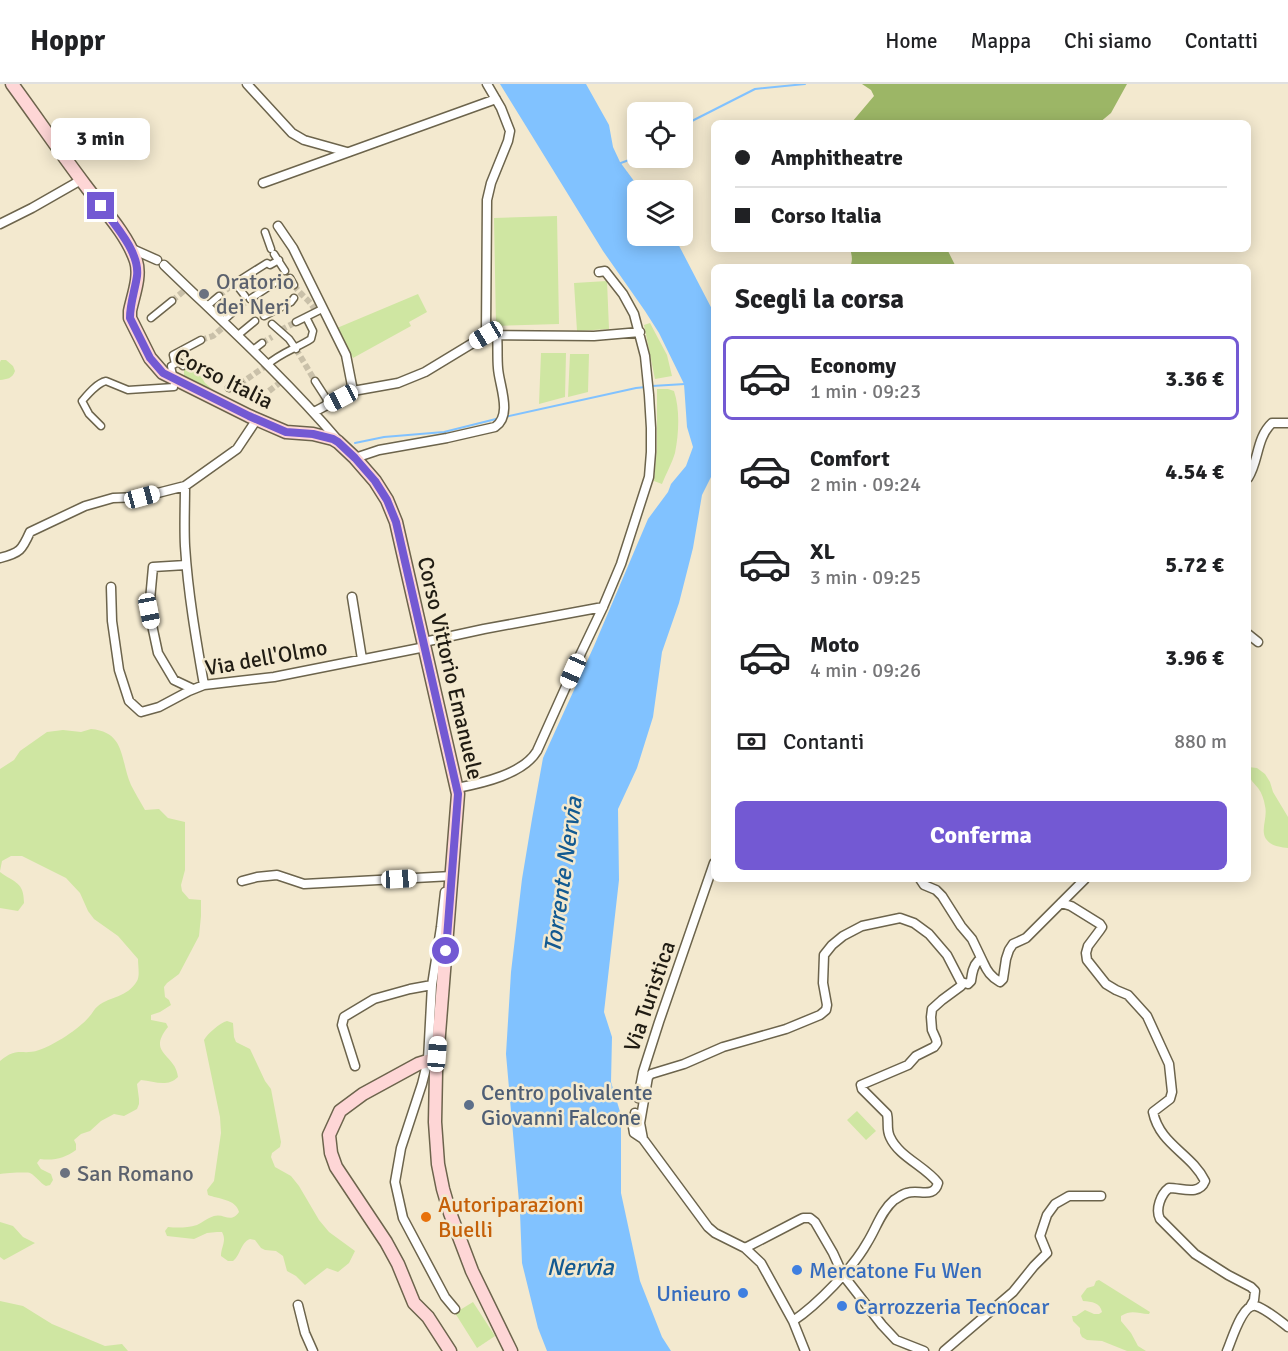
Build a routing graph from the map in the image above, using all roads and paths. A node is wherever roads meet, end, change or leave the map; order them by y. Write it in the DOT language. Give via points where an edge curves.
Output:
graph roads {
  1 [pos="247,84"];
  2 [pos="487,84"];
  3 [pos="15,85"];
  4 [pos="496,99"];
  5 [pos="510,131"];
  6 [pos="517,138"];
  7 [pos="348,152"];
  8 [pos="81,180"];
  9 [pos="262,183"];
  10 [pos="0,225"];
  11 [pos="278,226"];
  12 [pos="265,232"];
  13 [pos="130,248"];
  14 [pos="275,254"];
  15 [pos="285,271"];
  16 [pos="599,272"];
  17 [pos="279,280"];
  18 [pos="219,296"];
  19 [pos="294,298"];
  20 [pos="172,301"];
  21 [pos="207,306"];
  22 [pos="322,309"];
  23 [pos="233,312"];
  24 [pos="306,317"];
  25 [pos="151,318"];
  26 [pos="223,321"];
  27 [pos="255,321"];
  28 [pos="296,322"];
  29 [pos="280,330"];
  30 [pos="639,332"];
  31 [pos="497,334"];
  32 [pos="238,335"];
  33 [pos="486,335"];
  34 [pos="272,337"];
  35 [pos="201,340"];
  36 [pos="262,343"];
  37 [pos="296,348"];
  38 [pos="253,350"];
  39 [pos="176,364"];
  40 [pos="267,365"];
  41 [pos="183,366"];
  42 [pos="174,380"];
  43 [pos="315,381"];
  44 [pos="240,384"];
  45 [pos="229,388"];
  46 [pos="353,391"];
  47 [pos="328,404"];
  48 [pos="314,412"];
  49 [pos="256,419"];
  50 [pos="1288,423"];
  51 [pos="101,426"];
  52 [pos="333,437"];
  53 [pos="350,453"];
  54 [pos="1251,474"];
  55 [pos="185,486"];
  56 [pos="0,558"];
  57 [pos="186,565"];
  58 [pos="111,587"];
  59 [pos="352,597"];
  60 [pos="603,608"];
  61 [pos="1251,636"];
  62 [pos="1258,642"];
  63 [pos="425,645"];
  64 [pos="362,659"];
  65 [pos="204,685"];
  66 [pos="193,689"];
  67 [pos="457,788"];
  68 [pos="711,872"];
  69 [pos="449,876"];
  70 [pos="242,881"];
  71 [pos="922,882"];
  72 [pos="1082,882"];
  73 [pos="1061,903"];
  74 [pos="444,926"];
  75 [pos="983,962"];
  76 [pos="432,985"];
  77 [pos="962,986"];
  78 [pos="432,1059"];
  79 [pos="355,1066"];
  80 [pos="643,1139"];
  81 [pos="1101,1196"];
  82 [pos="745,1248"];
  83 [pos="843,1275"];
  84 [pos="298,1305"];
  85 [pos="1250,1306"];
  86 [pos="455,1309"];
  87 [pos="793,1321"];
  88 [pos="1288,1327"];
  89 [pos="313,1351"];
  90 [pos="450,1351"];
  91 [pos="511,1351"];
  92 [pos="805,1351"];
  93 [pos="924,1351"];
  94 [pos="944,1351"];
  95 [pos="1227,1351"];
  1 -- 7 [label="street" via="292,134"];
  2 -- 4 [label="street"];
  3 -- 8 [label="main road, Corso Italia"];
  4 -- 5 [label="street"];
  4 -- 7 [label="street"];
  5 -- 6 [label="street"];
  5 -- 33 [label="street" via="487,200"];
  7 -- 9 [label="street"];
  8 -- 10 [label="street"];
  8 -- 13 [label="main road, Corso Italia"];
  11 -- 22 [label="street"];
  12 -- 14 [label="street"];
  13 -- 21 [label="street" via="161,263"];
  13 -- 42 [label="main road, Corso Italia" via="137,269 130,318 155,364"];
  14 -- 15 [label="street"];
  14 -- 17 [label="street" via="270,265 267,263 234,284 250,297"];
  16 -- 30 [label="street" via="605,271 623,294"];
  18 -- 21 [label="street"];
  19 -- 29 [label="street" via="267,317"];
  20 -- 25 [label="street"];
  21 -- 26 [label="street"];
  22 -- 24 [label="street"];
  22 -- 46 [label="street" via="346,355"];
  23 -- 26 [label="street"];
  24 -- 28 [label="street"];
  24 -- 37 [label="street" via="312,337"];
  26 -- 32 [label="street"];
  27 -- 32 [label="street"];
  29 -- 34 [label="street"];
  29 -- 37 [label="street"];
  30 -- 31 [label="street" via="594,336"];
  30 -- 60 [label="street" via="649,395 649,477"];
  31 -- 33 [label="street"];
  31 -- 53 [label="street" via="504,414 500,424 447,438"];
  32 -- 38 [label="street"];
  33 -- 46 [label="street" via="425,372 398,383"];
  35 -- 39 [label="street" via="172,355"];
  36 -- 38 [label="street"];
  37 -- 40 [label="street"];
  38 -- 40 [label="street"];
  39 -- 41 [label="street"];
  39 -- 42 [label="street" via="171,366"];
  40 -- 48 [label="street"];
  42 -- 49 [label="main road, Corso Italia"];
  42 -- 51 [label="street" via="175,386 171,388 128,390 103,382 82,401"];
  43 -- 47 [label="street"];
  44 -- 45 [label="street"];
  46 -- 47 [label="street"];
  47 -- 48 [label="street"];
  48 -- 52 [label="street"];
  49 -- 52 [label="main road, Corso Italia" via="286,432"];
  49 -- 55 [label="street" via="237,449"];
  50 -- 54 [label="street" via="1276,422 1268,427"];
  52 -- 53 [label="main road, Corso Italia"];
  53 -- 63 [label="main road, Corso Vittorio Emanuele" via="381,490 392,511"];
  55 -- 56 [label="street" via="86,506 30,532 23,549"];
  55 -- 57 [label="street"];
  57 -- 65 [label="street"];
  57 -- 66 [label="street" via="153,567 149,611 158,652 174,680"];
  58 -- 66 [label="street, Via dell'Olmo" via="119,670 129,701 141,712"];
  59 -- 64 [label="street"];
  60 -- 63 [label="street, Via dell'Olmo" via="484,628"];
  60 -- 67 [label="street" via="533,758 514,771"];
  61 -- 62 [label="street"];
  63 -- 64 [label="street, Via dell'Olmo"];
  63 -- 67 [label="main road, Corso Vittorio Emanuele"];
  64 -- 65 [label="street, Via dell'Olmo" via="274,677"];
  65 -- 66 [label="street, Via dell'Olmo"];
  67 -- 69 [label="main road, Corso Vittorio Emanuele"];
  68 -- 80 [label="street, Via Turistica" via="642,1072 633,1127 634,1133"];
  69 -- 70 [label="street" via="304,884 277,875"];
  69 -- 74 [label="main road, Corso Vittorio Emanuele"];
  71 -- 75 [label="street" via="942,896"];
  72 -- 73 [label="street"];
  73 -- 75 [label="street" via="1009,950 1000,982"];
  73 -- 85 [label="street" via="1100,924 1102,927 1088,946 1087,960 1106,984 1128,994 1148,1016 1169,1064 1172,1092 1170,1099 1152,1112 1154,1119 1162,1134 1205,1181 1200,1189 1192,1191 1169,1188 1157,1214 1195,1254 1251,1287 1255,1292"];
  74 -- 76 [label="street"];
  74 -- 78 [label="main road, Corso Vittorio Emanuele"];
  75 -- 80 [label="street, Via Turistica" via="975,964 968,984 962,982 929,934 914,922 900,918 862,926 843,936 824,955 828,1005 820,1015 651,1074 640,1123"];
  76 -- 78 [label="street"];
  76 -- 79 [label="street" via="374,999 344,1017 342,1025"];
  77 -- 83 [label="street" via="932,1009 932,1030 937,1043 934,1047 908,1065 861,1085 887,1114 887,1129 893,1143 938,1182 933,1192 907,1193 888,1206"];
  78 -- 86 [label="street" via="401,1148 395,1182 403,1218"];
  78 -- 90 [label="main road" via="363,1094 340,1111 329,1135 336,1167 386,1242 414,1303"];
  78 -- 91 [label="main road, Corso Vittorio Emanuele" via="443,1189 472,1271"];
  80 -- 82 [label="street, Via Turistica" via="708,1227"];
  81 -- 94 [label="street" via="1069,1196 1055,1204 1040,1236 1047,1253 1013,1292"];
  82 -- 83 [label="street" via="810,1218"];
  82 -- 87 [label="street, Via Turistica" via="761,1263"];
  83 -- 87 [label="street"];
  83 -- 93 [label="street" via="896,1340"];
  84 -- 89 [label="street"];
  85 -- 88 [label="street"];
  85 -- 95 [label="street" via="1242,1314"];
  87 -- 92 [label="street, Via Turistica"];
}
